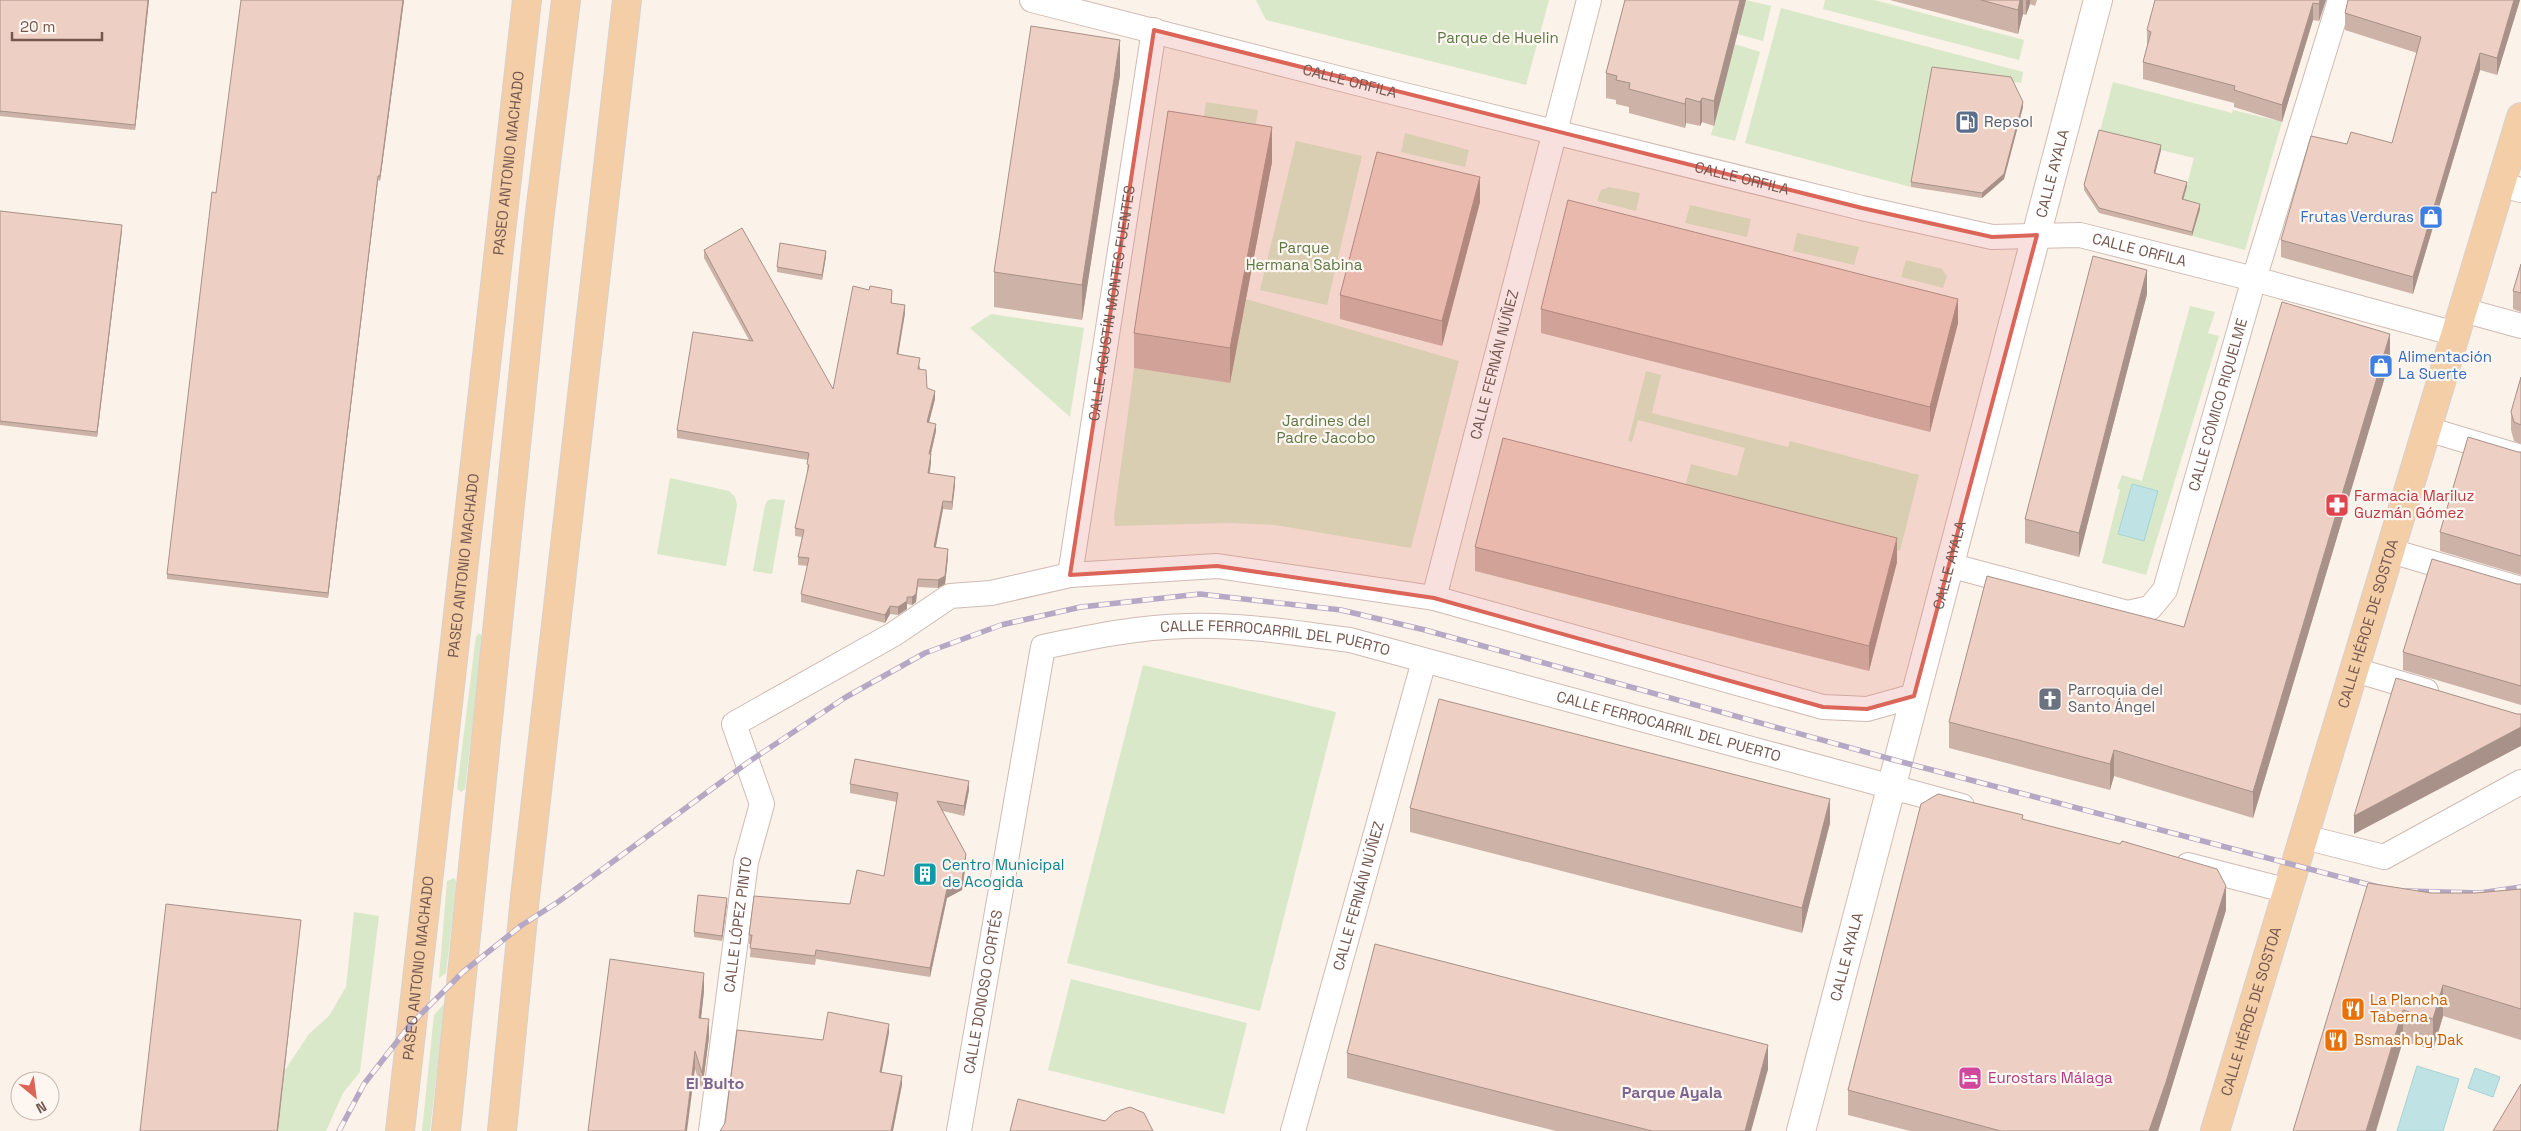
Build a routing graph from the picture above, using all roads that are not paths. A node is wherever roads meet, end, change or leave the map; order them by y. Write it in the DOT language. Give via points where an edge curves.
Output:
graph roads {
  1 [pos="527,0"];
  2 [pos="566,0"];
  3 [pos="627,0"];
  4 [pos="1032,0"];
  5 [pos="1589,0"];
  6 [pos="2098,0"];
  7 [pos="2340,0"];
  8 [pos="1154,30"];
  9 [pos="2521,118"];
  10 [pos="1555,132"];
  11 [pos="2511,187"];
  12 [pos="2037,235"];
  13 [pos="2254,279"];
  14 [pos="2459,322"];
  15 [pos="2521,326"];
  16 [pos="2427,429"];
  17 [pos="2521,457"];
  18 [pos="2391,551"];
  19 [pos="1949,566"];
  20 [pos="1070,575"];
  21 [pos="2521,590"];
  22 [pos="1434,598"];
  23 [pos="1043,647"];
  24 [pos="1424,661"];
  25 [pos="2355,670"];
  26 [pos="1914,696"];
  27 [pos="2445,697"];
  28 [pos="2521,782"];
  29 [pos="1891,787"];
  30 [pos="1984,812"];
  31 [pos="2304,837"];
  32 [pos="2164,859"];
  33 [pos="2288,891"];
  34 [pos="400,1131"];
  35 [pos="446,1131"];
  36 [pos="502,1131"];
  37 [pos="711,1131"];
  38 [pos="959,1131"];
  39 [pos="1293,1131"];
  40 [pos="1801,1131"];
  41 [pos="2215,1131"];
  1 -- 34 [label="main road, PASEO ANTONIO MACHADO"];
  2 -- 35 [label="main road" via="539,221"];
  3 -- 36 [label="main road" via="525,897"];
  4 -- 8 [label="street, CALLE ORFILA"];
  5 -- 10 [label="street, CALLE FERNÁN NÚÑEZ"];
  6 -- 12 [label="main road, CALLE AYALA"];
  7 -- 13 [label="street, CALLE CÓMICO RIQUELME"];
  8 -- 10 [label="street, CALLE ORFILA"];
  8 -- 20 [label="street, CALLE AGUSTÍN MONTES FUENTES"];
  9 -- 11 [label="main road, CALLE HÉROE DE SOSTOA"];
  10 -- 12 [label="street, CALLE ORFILA" via="1968,232 1992,237"];
  10 -- 22 [label="street, CALLE FERNÁN NÚÑEZ"];
  11 -- 14 [label="main road, CALLE HÉROE DE SOSTOA"];
  12 -- 13 [label="street, CALLE ORFILA" via="2080,235"];
  12 -- 19 [label="main road, CALLE AYALA"];
  13 -- 14 [label="street, CALLE ORFILA"];
  13 -- 19 [label="street, CALLE CÓMICO RIQUELME" via="2165,590 2150,608 2128,612"];
  14 -- 15 [label="street, CALLE ORFILA"];
  14 -- 16 [label="main road, CALLE HÉROE DE SOSTOA"];
  16 -- 17 [label="street"];
  16 -- 18 [label="main road, CALLE HÉROE DE SOSTOA"];
  18 -- 21 [label="street"];
  18 -- 25 [label="main road, CALLE HÉROE DE SOSTOA"];
  19 -- 26 [label="main road, CALLE AYALA"];
  20 -- 22 [label="street" via="1217,566"];
  20 -- 37 [label="street, CALLE LÓPEZ PINTO" via="991,593 950,596 894,634 734,724 762,804 746,862"];
  22 -- 26 [label="street" via="1823,706 1867,709"];
  23 -- 24 [label="street, CALLE FERROCARRIL DEL PUERTO" via="1120,632 1186,626 1258,628 1350,640"];
  23 -- 38 [label="street, CALLE DONOSO CORTÉS"];
  24 -- 29 [label="street, CALLE FERROCARRIL DEL PUERTO"];
  24 -- 39 [label="street, CALLE FERNÁN NÚÑEZ"];
  25 -- 27 [label="street"];
  25 -- 31 [label="main road, CALLE HÉROE DE SOSTOA"];
  26 -- 29 [label="main road, CALLE AYALA"];
  28 -- 31 [label="street" via="2384,857"];
  29 -- 30 [label="street, CALLE FERROCARRIL DEL PUERTO"];
  29 -- 40 [label="main road, CALLE AYALA"];
  31 -- 33 [label="main road, CALLE HÉROE DE SOSTOA"];
  32 -- 33 [label="street"];
  33 -- 41 [label="main road, CALLE HÉROE DE SOSTOA"];
}
